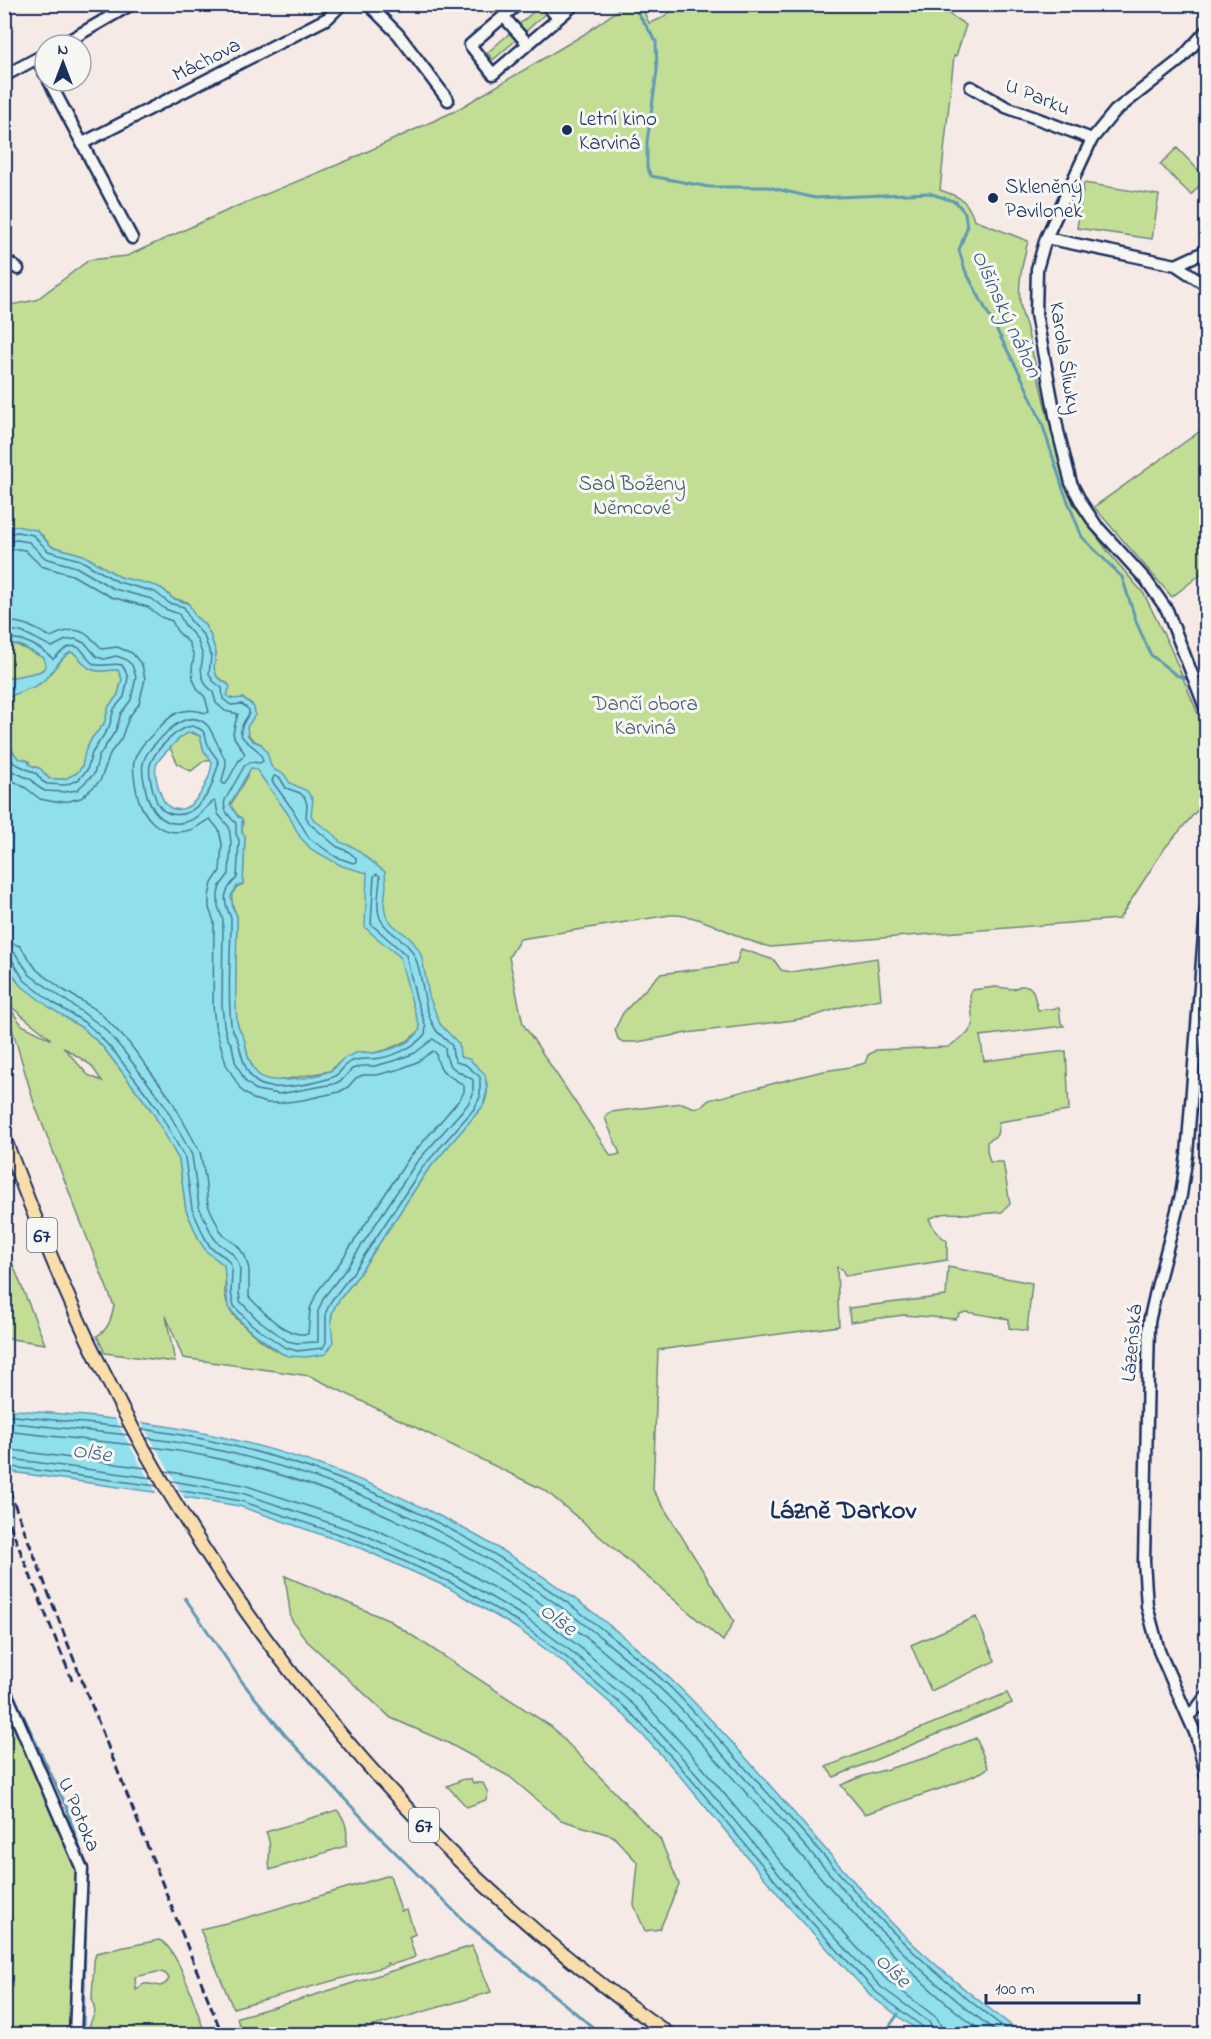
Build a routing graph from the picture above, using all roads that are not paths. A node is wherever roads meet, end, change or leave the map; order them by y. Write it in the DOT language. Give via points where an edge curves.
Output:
graph roads {
  1 [pos="132,4"];
  2 [pos="342,4"];
  3 [pos="368,4"];
  4 [pos="518,4"];
  5 [pos="546,4"];
  6 [pos="575,4"];
  7 [pos="504,17"];
  8 [pos="558,18"];
  9 [pos="1206,31"];
  10 [pos="82,33"];
  11 [pos="528,44"];
  12 [pos="33,61"];
  13 [pos="4,76"];
  14 [pos="971,87"];
  15 [pos="56,93"];
  16 [pos="448,100"];
  17 [pos="1092,139"];
  18 [pos="83,143"];
  19 [pos="132,238"];
  20 [pos="1046,238"];
  21 [pos="1206,251"];
  22 [pos="4,259"];
  23 [pos="1176,265"];
  24 [pos="18,270"];
  25 [pos="1206,285"];
  26 [pos="1206,710"];
  27 [pos="1206,909"];
  28 [pos="4,1137"];
  29 [pos="4,1688"];
  30 [pos="1206,1696"];
  31 [pos="1188,1716"];
  32 [pos="1206,1775"];
  33 [pos="75,2034"];
  34 [pos="669,2034"];
  1 -- 10 [label="street"];
  2 -- 18 [label="street, Máchova" via="328,18"];
  3 -- 16 [label="street" via="398,34"];
  4 -- 7 [label="street"];
  5 -- 8 [label="street"];
  6 -- 8 [label="street"];
  7 -- 11 [label="street"];
  7 -- 11 [label="street" via="470,45 493,74"];
  8 -- 11 [label="street"];
  9 -- 17 [label="street, Karola Śliwky" via="1180,60 1115,111"];
  12 -- 13 [label="street"];
  14 -- 17 [label="street, U Parku" via="1006,107"];
  15 -- 18 [label="street"];
  17 -- 20 [label="street, Karola Śliwky"];
  18 -- 19 [label="street"];
  20 -- 23 [label="street"];
  20 -- 26 [label="street, Karola Śliwky" via="1037,269 1036,315 1071,483 1096,525 1146,580 1167,610"];
  21 -- 23 [label="street"];
  22 -- 24 [label="street"];
  23 -- 25 [label="street"];
  27 -- 31 [label="street, Lázeňská" via="1187,1155 1181,1195 1149,1322 1146,1424 1144,1561 1148,1606 1159,1651"];
  28 -- 34 [label="main road, 67" via="83,1331 147,1454 271,1646 315,1703 411,1812 466,1867 541,1935"];
  29 -- 33 [label="street, U Potoka" via="81,1869"];
  30 -- 31 [label="street"];
  31 -- 32 [label="street, Lázeňská"];
}
